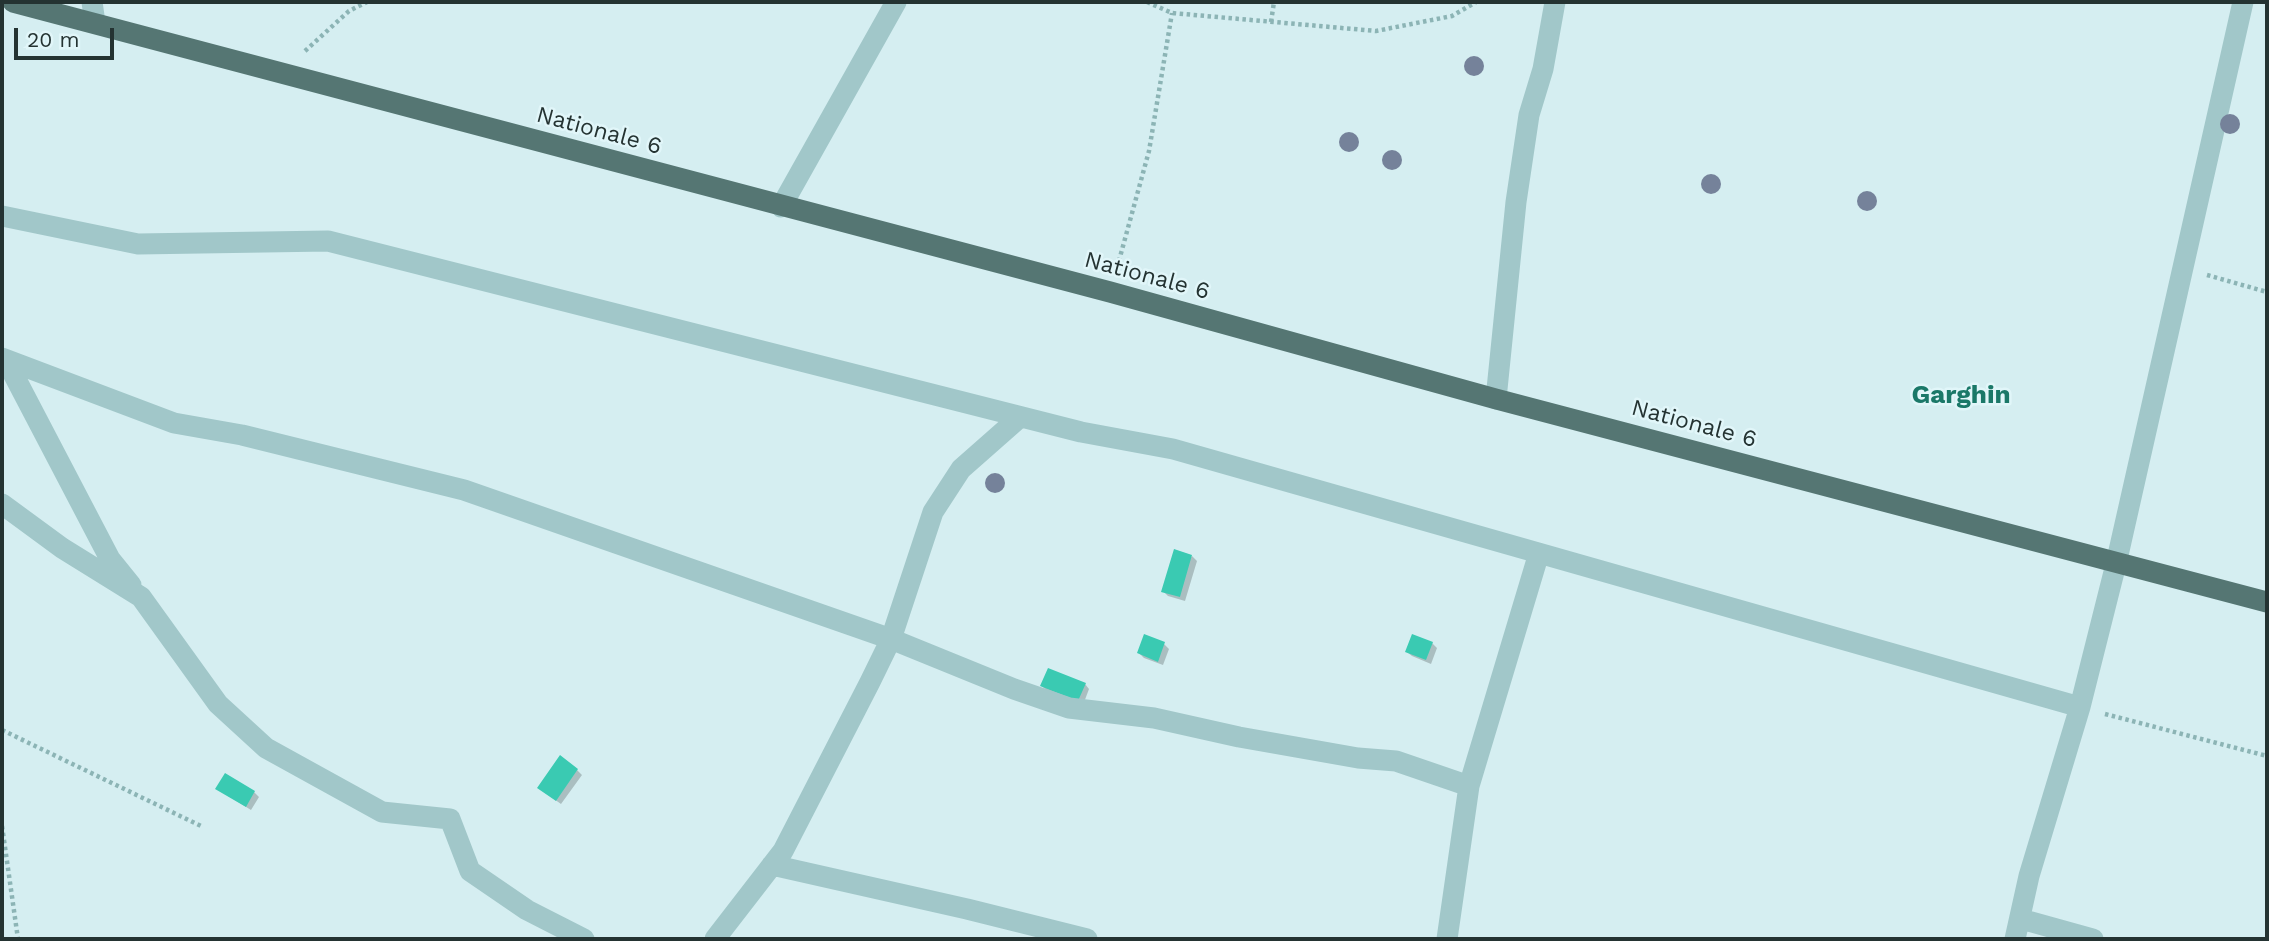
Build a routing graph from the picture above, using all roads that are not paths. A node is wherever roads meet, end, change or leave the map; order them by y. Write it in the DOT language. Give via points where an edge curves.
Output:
graph roads {
  1 [pos="13,2"];
  2 [pos="92,2"];
  3 [pos="896,2"];
  4 [pos="1555,2"];
  5 [pos="2243,2"];
  6 [pos="95,23"];
  7 [pos="781,207"];
  8 [pos="2,216"];
  9 [pos="4,359"];
  10 [pos="1496,399"];
  11 [pos="1020,417"];
  12 [pos="2,505"];
  13 [pos="1539,553"];
  14 [pos="2116,564"];
  15 [pos="141,597"];
  16 [pos="2267,602"];
  17 [pos="891,639"];
  18 [pos="2080,707"];
  19 [pos="1469,786"];
  20 [pos="772,865"];
  21 [pos="2018,929"];
  22 [pos="584,939"];
  23 [pos="715,939"];
  24 [pos="1087,939"];
  25 [pos="1447,939"];
  26 [pos="2093,939"];
  1 -- 6 [label="main road, Nationale 6"];
  2 -- 6 [label="street"];
  3 -- 7 [label="street"];
  4 -- 10 [label="street" via="1529,115 1516,202"];
  5 -- 14 [label="street"];
  6 -- 7 [label="main road, Nationale 6"];
  7 -- 10 [label="main road, Nationale 6"];
  8 -- 11 [label="street" via="138,244 328,241"];
  9 -- 15 [label="street" via="110,559"];
  9 -- 17 [label="street" via="174,423 242,435 464,491"];
  10 -- 14 [label="main road, Nationale 6"];
  11 -- 13 [label="street" via="1173,449"];
  11 -- 17 [label="street" via="961,469 933,512"];
  12 -- 15 [label="street"];
  13 -- 18 [label="street"];
  13 -- 19 [label="street"];
  14 -- 16 [label="main road, Nationale 6"];
  14 -- 18 [label="street"];
  15 -- 22 [label="street" via="218,705 266,748 382,812 450,820 470,871 527,910"];
  17 -- 19 [label="street" via="1069,708 1154,718 1357,758 1396,761"];
  17 -- 20 [label="street"];
  18 -- 21 [label="street" via="2029,876"];
  19 -- 25 [label="street"];
  20 -- 23 [label="street"];
  20 -- 24 [label="street"];
  21 -- 26 [label="street"];
}
